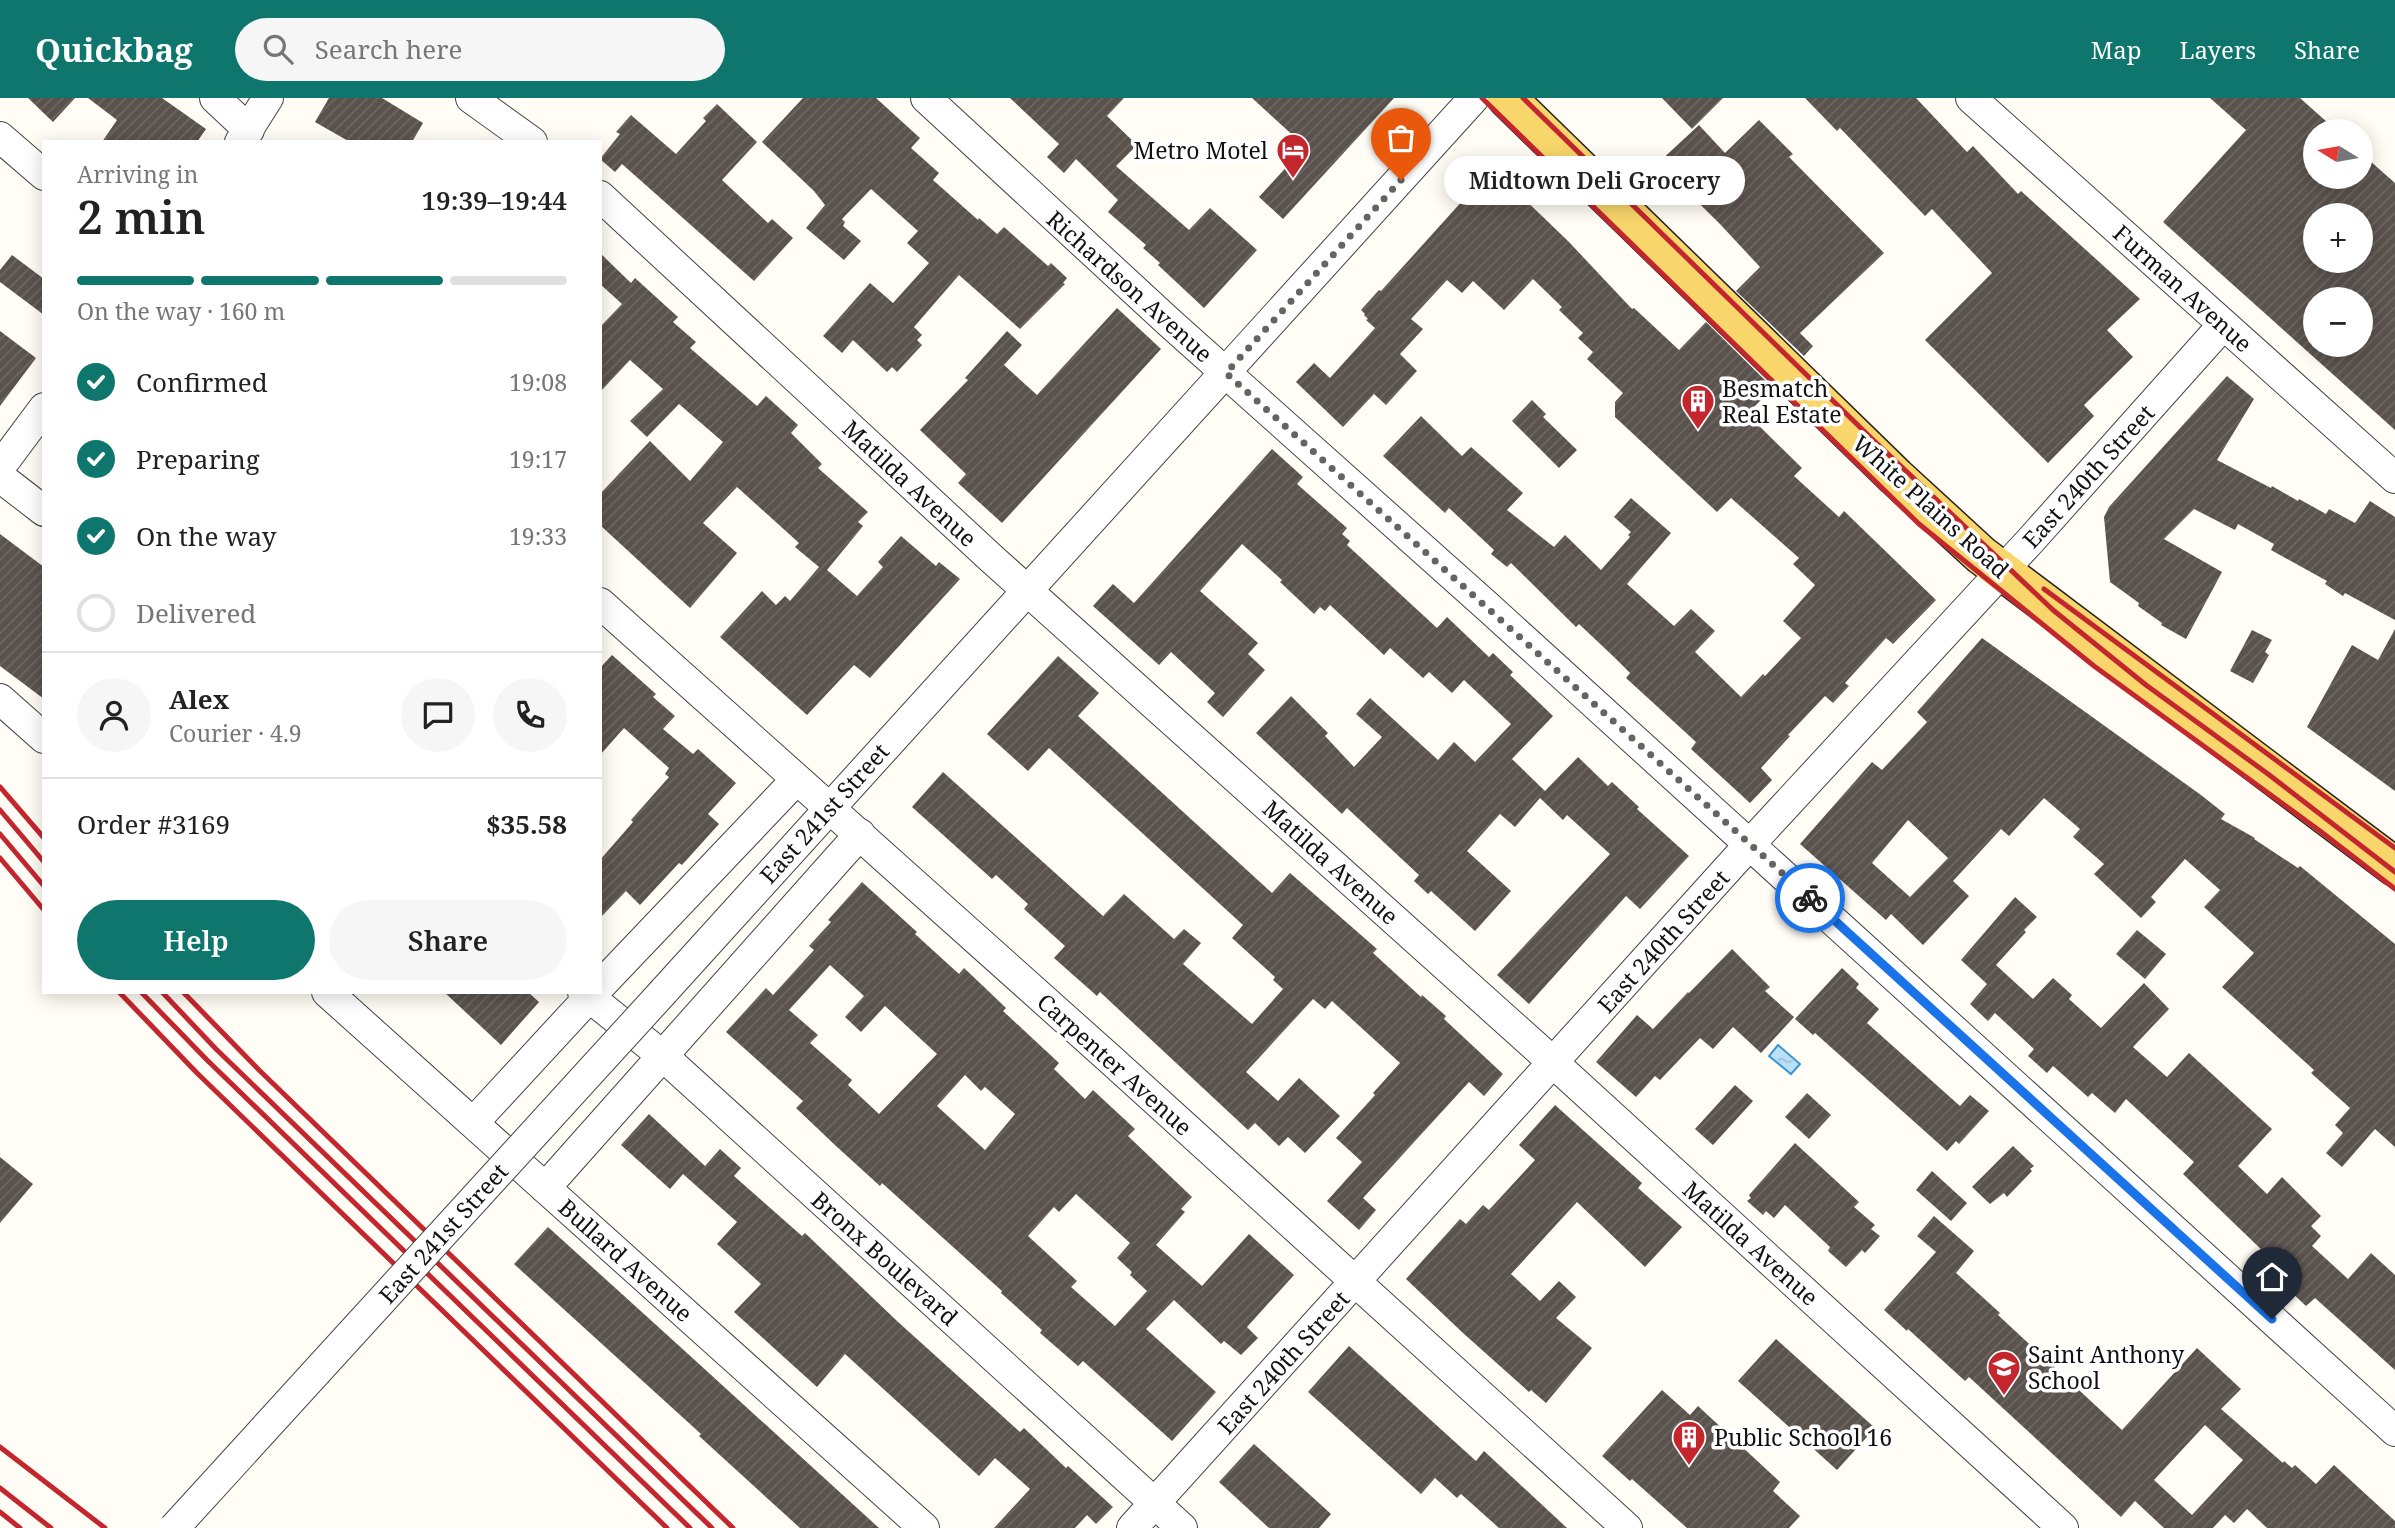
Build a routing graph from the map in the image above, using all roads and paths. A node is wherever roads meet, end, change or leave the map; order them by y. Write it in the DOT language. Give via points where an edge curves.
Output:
graph roads {
  1 [pos="215,98"];
  2 [pos="268,98"];
  3 [pos="471,98"];
  4 [pos="926,98"];
  5 [pos="1474,98"];
  6 [pos="1507,98"];
  7 [pos="1971,98"];
  8 [pos="244,136"];
  9 [pos="0,137"];
  10 [pos="529,140"];
  11 [pos="38,171"];
  12 [pos="602,198"];
  13 [pos="2223,325"];
  14 [pos="1226,373"];
  15 [pos="42,411"];
  16 [pos="0,467"];
  17 [pos="0,477"];
  18 [pos="2395,478"];
  19 [pos="42,509"];
  20 [pos="2001,572"];
  21 [pos="1028,590"];
  22 [pos="602,605"];
  23 [pos="0,699"];
  24 [pos="42,736"];
  25 [pos="797,779"];
  26 [pos="829,807"];
  27 [pos="860,834"];
  28 [pos="1750,844"];
  29 [pos="2395,867"];
  30 [pos="602,981"];
  31 [pos="329,994"];
  32 [pos="589,994"];
  33 [pos="593,994"];
  34 [pos="663,1056"];
  35 [pos="1554,1063"];
  36 [pos="472,1123"];
  37 [pos="545,1188"];
  38 [pos="1355,1282"];
  39 [pos="2395,1431"];
  40 [pos="1154,1503"];
  41 [pos="174,1528"];
  42 [pos="924,1528"];
  43 [pos="1132,1528"];
  44 [pos="1182,1528"];
  45 [pos="1627,1528"];
  46 [pos="2063,1528"];
  1 -- 8 [label="street"];
  2 -- 8 [label="street"];
  3 -- 10 [label="street"];
  4 -- 14 [label="street, Richardson Avenue"];
  5 -- 14 [label="street, East 241st Street"];
  6 -- 20 [label="main road, White Plains Road" via="1896,477"];
  7 -- 13 [label="street, Furman Avenue"];
  9 -- 11 [label="street"];
  12 -- 21 [label="street, Matilda Avenue"];
  13 -- 18 [label="street, Furman Avenue"];
  13 -- 20 [label="street, East 240th Street"];
  14 -- 21 [label="street, East 241st Street"];
  14 -- 28 [label="street, Richardson Avenue"];
  15 -- 16 [label="street"];
  17 -- 19 [label="street"];
  20 -- 28 [label="street, East 240th Street"];
  20 -- 29 [label="main road, White Plains Road"];
  21 -- 26 [label="street, East 241st Street"];
  21 -- 35 [label="street, Matilda Avenue"];
  22 -- 25 [label="street, Carpenter Avenue"];
  23 -- 24 [label="street"];
  25 -- 26 [label="street, Carpenter Avenue"];
  25 -- 30 [label="street, East 241st Street"];
  26 -- 27 [label="street, Carpenter Avenue"];
  26 -- 41 [label="street, East 241st Street, bridge"];
  27 -- 34 [label="street, East 241st Street"];
  27 -- 38 [label="street, Carpenter Avenue"];
  28 -- 35 [label="street, East 240th Street"];
  28 -- 39 [label="street, Richardson Avenue"];
  31 -- 36 [label="street, Bullard Avenue"];
  32 -- 36 [label="street, East 241st Street"];
  33 -- 34 [label="street, Bronx Boulevard"];
  34 -- 37 [label="street, East 241st Street"];
  34 -- 40 [label="street, Bronx Boulevard"];
  35 -- 38 [label="street, East 240th Street"];
  35 -- 46 [label="street, Matilda Avenue"];
  36 -- 37 [label="street, Bullard Avenue"];
  37 -- 42 [label="street, Bullard Avenue"];
  38 -- 40 [label="street, East 240th Street"];
  38 -- 45 [label="street, Carpenter Avenue"];
  40 -- 43 [label="street, East 240th Street"];
  40 -- 44 [label="street, Bronx Boulevard"];
}
